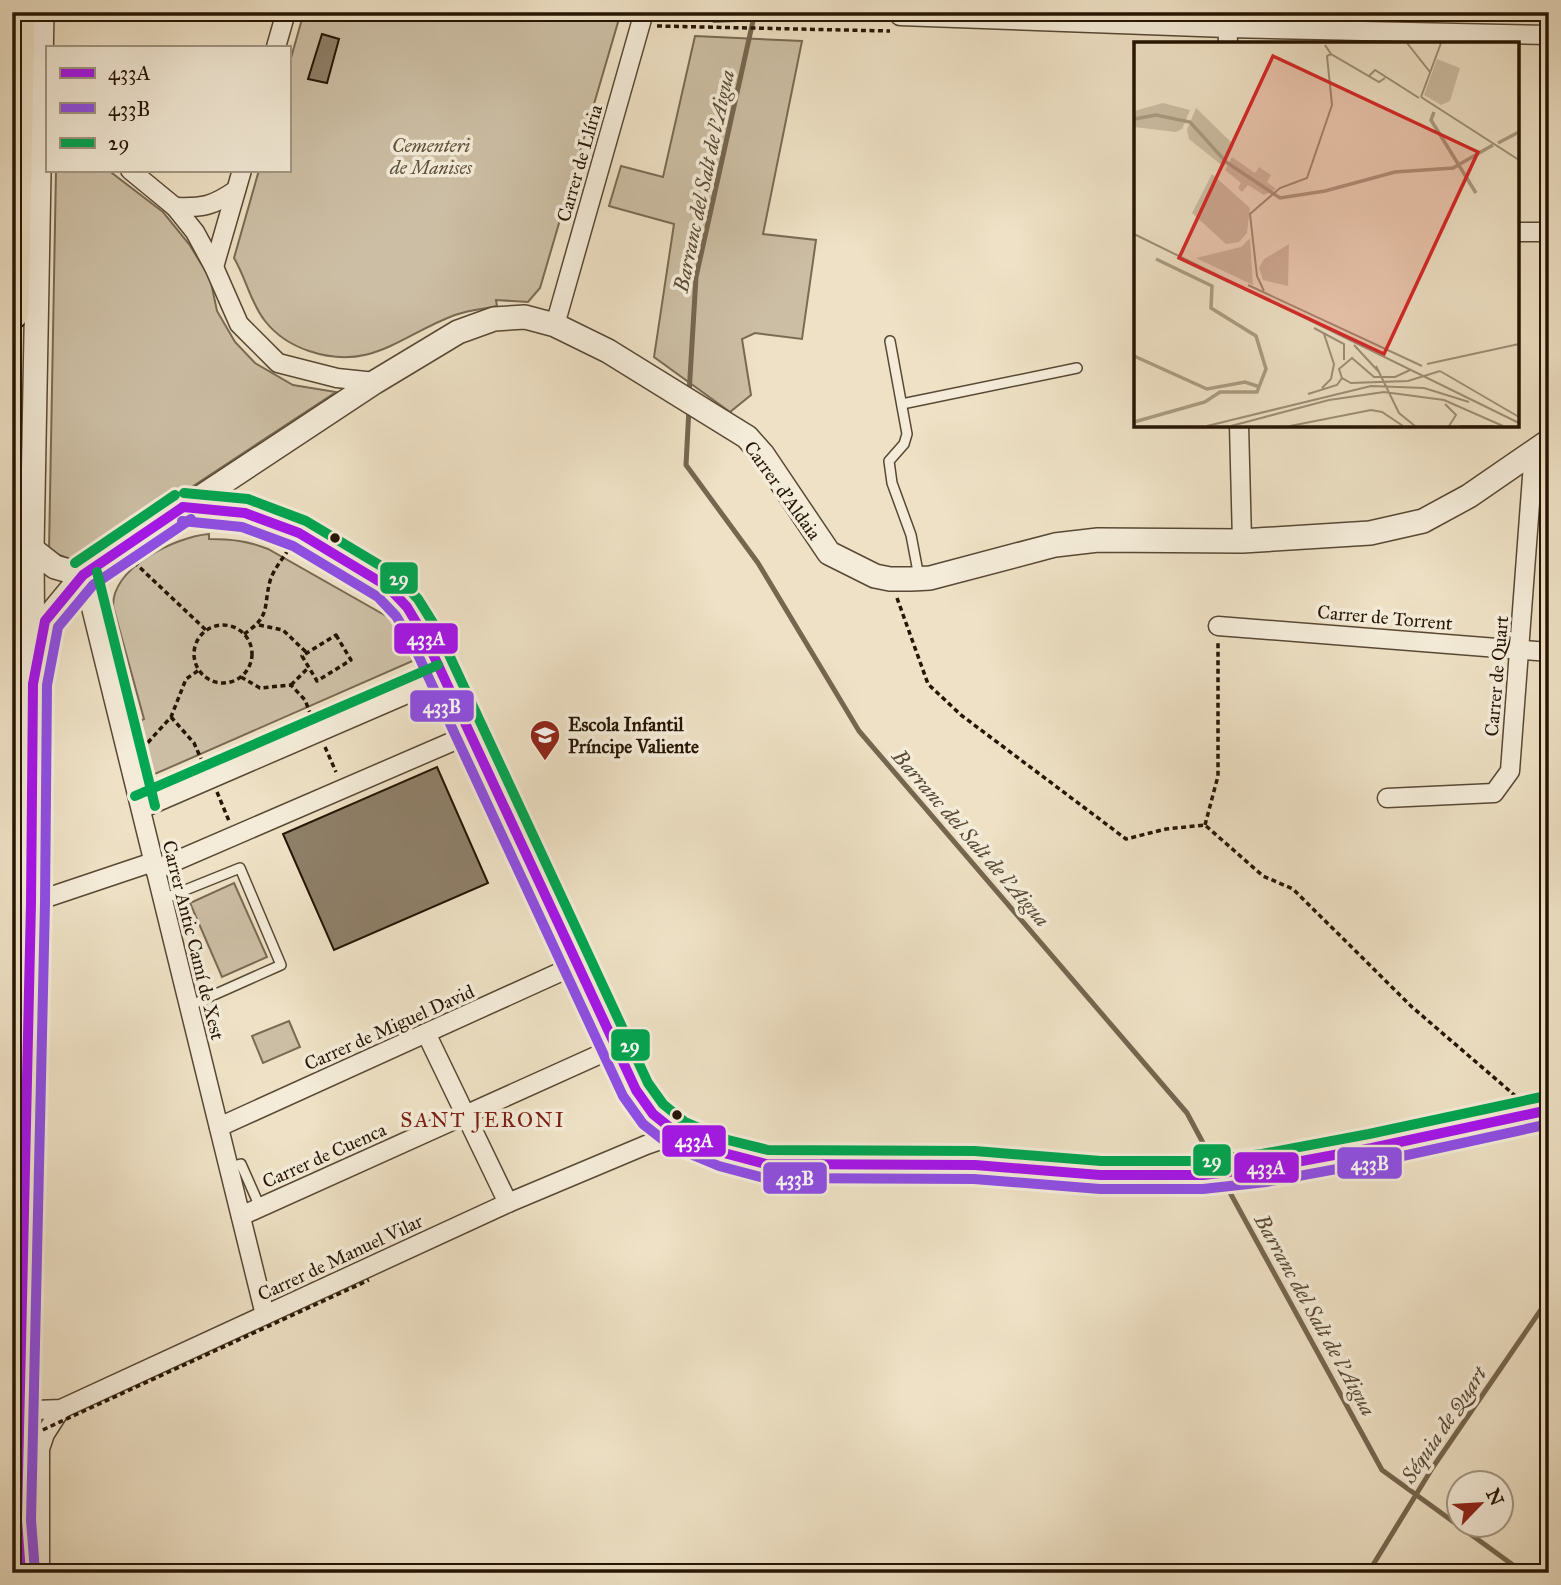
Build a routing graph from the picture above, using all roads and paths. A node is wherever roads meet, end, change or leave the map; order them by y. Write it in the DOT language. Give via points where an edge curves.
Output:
graph roads {
  1 [pos="18,12"];
  2 [pos="42,12"];
  3 [pos="286,12"];
  4 [pos="900,16"];
  5 [pos="643,19"];
  6 [pos="1227,28"];
  7 [pos="890,31"];
  8 [pos="1549,35"];
  9 [pos="276,46"];
  10 [pos="44,61"];
  11 [pos="132,172"];
  12 [pos="241,172"];
  13 [pos="236,190"];
  14 [pos="175,206"];
  15 [pos="1519,232"];
  16 [pos="1549,232"];
  17 [pos="214,267"];
  18 [pos="12,312"];
  19 [pos="555,325"];
  20 [pos="890,341"];
  21 [pos="1077,368"];
  22 [pos="375,382"];
  23 [pos="902,404"];
  24 [pos="1239,427"];
  25 [pos="1541,445"];
  26 [pos="183,507"];
  27 [pos="299,533"];
  28 [pos="1242,541"];
  29 [pos="121,548"];
  30 [pos="32,550"];
  31 [pos="83,575"];
  32 [pos="890,579"];
  33 [pos="920,579"];
  34 [pos="258,625"];
  35 [pos="1218,626"];
  36 [pos="207,631"];
  37 [pos="244,635"];
  38 [pos="1520,649"];
  39 [pos="1549,652"];
  40 [pos="307,653"];
  41 [pos="309,667"];
  42 [pos="199,670"];
  43 [pos="444,678"];
  44 [pos="33,684"];
  45 [pos="291,685"];
  46 [pos="470,734"];
  47 [pos="128,757"];
  48 [pos="1387,799"];
  49 [pos="141,809"];
  50 [pos="1205,825"];
  51 [pos="154,866"];
  52 [pos="163,899"];
  53 [pos="31,903"];
  54 [pos="578,964"];
  55 [pos="189,1006"];
  56 [pos="426,1033"];
  57 [pos="616,1046"];
  58 [pos="1549,1110"];
  59 [pos="465,1115"];
  60 [pos="1528,1115"];
  61 [pos="219,1127"];
  62 [pos="678,1134"];
  63 [pos="229,1167"];
  64 [pos="508,1203"];
  65 [pos="260,1207"];
  66 [pos="241,1216"];
  67 [pos="369,1280"];
  68 [pos="265,1315"];
  69 [pos="19,1404"];
  70 [pos="61,1409"];
  71 [pos="12,1444"];
  72 [pos="21,1573"];
  73 [pos="40,1573"];
  1 -- 18 [label="highway"];
  2 -- 10 [label="street"];
  3 -- 9 [label="street"];
  4 -- 6 [label="street"];
  5 -- 7 [label="path" via="689,29"];
  5 -- 19 [label="street, Carrer de Llíria"];
  6 -- 8 [label="street"];
  10 -- 30 [label="street"];
  11 -- 14 [label="street"];
  12 -- 13 [label="street"];
  13 -- 14 [label="street" via="214,205"];
  13 -- 17 [label="street"];
  14 -- 17 [label="street"];
  15 -- 16 [label="street"];
  17 -- 22 [label="street" via="239,324 278,363"];
  19 -- 22 [label="street, Carrer d’Aldaia" via="524,317 494,319 458,332"];
  19 -- 32 [label="street, Carrer d’Aldaia" via="608,351 747,437 829,553"];
  20 -- 23 [label="lane"];
  21 -- 23 [label="lane"];
  22 -- 26 [label="street, Carrer d’Aldaia"];
  23 -- 33 [label="lane" via="908,434 889,461"];
  24 -- 28 [label="street"];
  25 -- 28 [label="street, Carrer d’Aldaia" via="1469,496 1423,521 1370,533"];
  25 -- 38 [label="street, Carrer de Quart"];
  26 -- 27 [label="street" via="245,513"];
  26 -- 29 [label="street, Carrer d’Aldaia"];
  27 -- 34 [label="path" via="270,579 268,605"];
  27 -- 43 [label="street" via="387,586 407,607"];
  28 -- 33 [label="street, Carrer d’Aldaia" via="1087,541"];
  29 -- 31 [label="street, Carrer d’Aldaia"];
  29 -- 36 [label="path"];
  30 -- 31 [label="street" via="55,567"];
  30 -- 44 [label="street"];
  31 -- 44 [label="street, Carrer d’Aldaia" via="45,621"];
  31 -- 47 [label="street, Carrer Antic Camí de Xest"];
  32 -- 33 [label="street, Carrer d’Aldaia"];
  32 -- 50 [label="path" via="928,684 961,715 1126,839"];
  34 -- 37 [label="path"];
  34 -- 40 [label="path" via="283,630"];
  35 -- 38 [label="street, Carrer de Torrent"];
  35 -- 50 [label="path" via="1218,776"];
  36 -- 37 [label="path" via="228,626"];
  36 -- 42 [label="path" via="194,651"];
  37 -- 42 [label="path" via="252,652 248,670 241,677 214,682"];
  38 -- 39 [label="street, Carrer de Torrent"];
  38 -- 48 [label="street, Carrer de Quart" via="1510,771 1494,793"];
  40 -- 41 [label="path" via="302,656"];
  40 -- 41 [label="path" via="336,635 351,660 317,681"];
  41 -- 45 [label="path"];
  42 -- 47 [label="path" via="186,679 171,717 144,748"];
  43 -- 46 [label="street"];
  43 -- 49 [label="street"];
  44 -- 53 [label="street"];
  46 -- 51 [label="street"];
  46 -- 54 [label="street"];
  47 -- 49 [label="street, Carrer Antic Camí de Xest"];
  49 -- 51 [label="street, Carrer Antic Camí de Xest"];
  50 -- 60 [label="path" via="1264,876 1293,889 1412,1007 1518,1097"];
  51 -- 52 [label="street, Carrer Antic Camí de Xest"];
  51 -- 53 [label="street"];
  52 -- 55 [label="street, Carrer Antic Camí de Xest"];
  52 -- 55 [label="lane" via="240,868 281,965"];
  53 -- 69 [label="street"];
  54 -- 56 [label="street, Carrer de Miguel David"];
  54 -- 57 [label="street"];
  55 -- 61 [label="street, Carrer Antic Camí de Xest"];
  56 -- 59 [label="street"];
  56 -- 61 [label="street, Carrer de Miguel David"];
  57 -- 59 [label="street, Carrer de Cuenca"];
  57 -- 62 [label="street" via="636,1090 653,1114"];
  58 -- 60 [label="street"];
  59 -- 64 [label="street"];
  59 -- 65 [label="street, Carrer de Cuenca"];
  60 -- 62 [label="street" via="1265,1168 1203,1175 1100,1175 975,1165 766,1164"];
  61 -- 63 [label="street, Carrer Antic Camí de Xest"];
  62 -- 64 [label="street, Carrer de Manuel Vilar"];
  63 -- 65 [label="lane" via="241,1164"];
  63 -- 66 [label="street, Carrer Antic Camí de Xest"];
  64 -- 68 [label="street, Carrer de Manuel Vilar"];
  65 -- 66 [label="street, Carrer de Cuenca"];
  66 -- 68 [label="street, Carrer Antic Camí de Xest"];
  67 -- 71 [label="path, bridge"];
  68 -- 70 [label="street, Carrer de Manuel Vilar"];
  69 -- 70 [label="street, Carrer de Manuel Vilar" via="36,1410"];
  69 -- 72 [label="street"];
  70 -- 73 [label="street" via="40,1449"];
}
